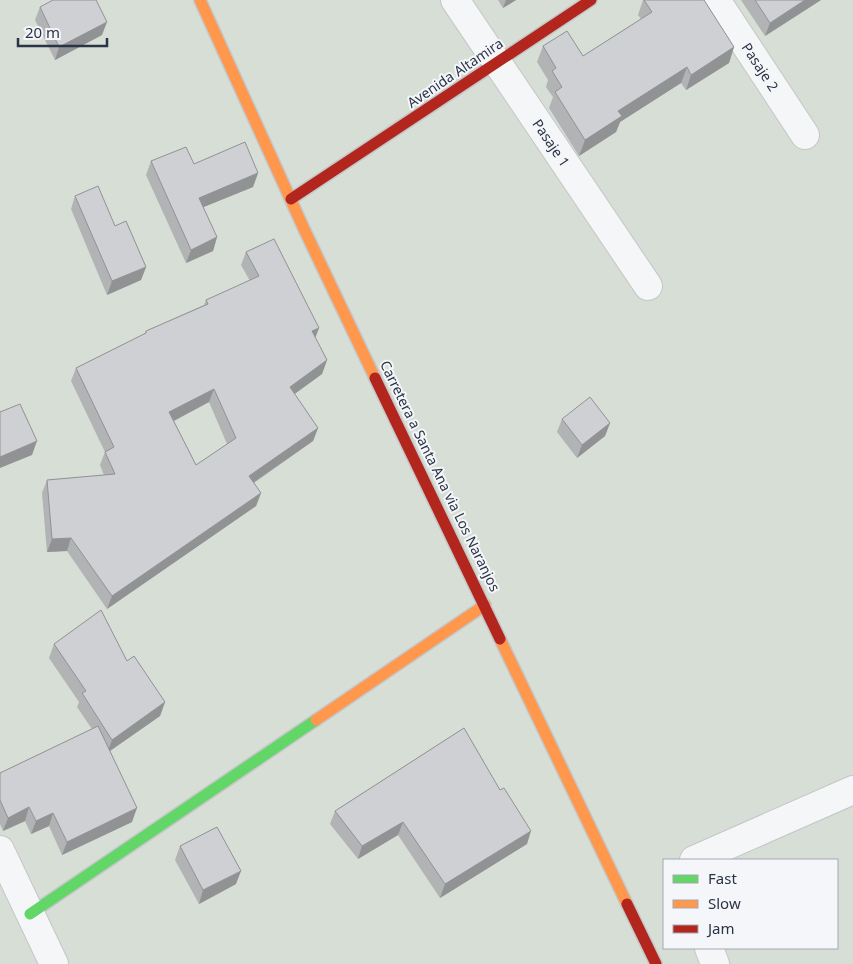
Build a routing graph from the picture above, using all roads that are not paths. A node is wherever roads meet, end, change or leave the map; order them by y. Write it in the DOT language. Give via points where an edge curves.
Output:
graph roads {
  1 [pos="200,0"];
  2 [pos="455,0"];
  3 [pos="591,0"];
  4 [pos="716,0"];
  5 [pos="496,63"];
  6 [pos="805,135"];
  7 [pos="291,199"];
  8 [pos="648,286"];
  9 [pos="485,605"];
  10 [pos="853,790"];
  11 [pos="0,850"];
  12 [pos="696,859"];
  13 [pos="30,914"];
  14 [pos="710,949"];
  15 [pos="658,960"];
  16 [pos="54,964"];
  17 [pos="715,964"];
  1 -- 7 [label="main road, Carretera a Santa Ana via Los Naranjos"];
  2 -- 5 [label="street, Pasaje 1"];
  3 -- 5 [label="main road, Avenida Altamira"];
  4 -- 6 [label="street, Pasaje 2"];
  5 -- 7 [label="main road, Avenida Altamira"];
  5 -- 8 [label="street, Pasaje 1"];
  7 -- 9 [label="main road, Carretera a Santa Ana via Los Naranjos"];
  9 -- 13 [label="main road"];
  9 -- 15 [label="main road, Carretera a Santa Ana via Los Naranjos"];
  10 -- 12 [label="street"];
  11 -- 13 [label="street"];
  13 -- 16 [label="street"];
  14 -- 17 [label="street"];
}
